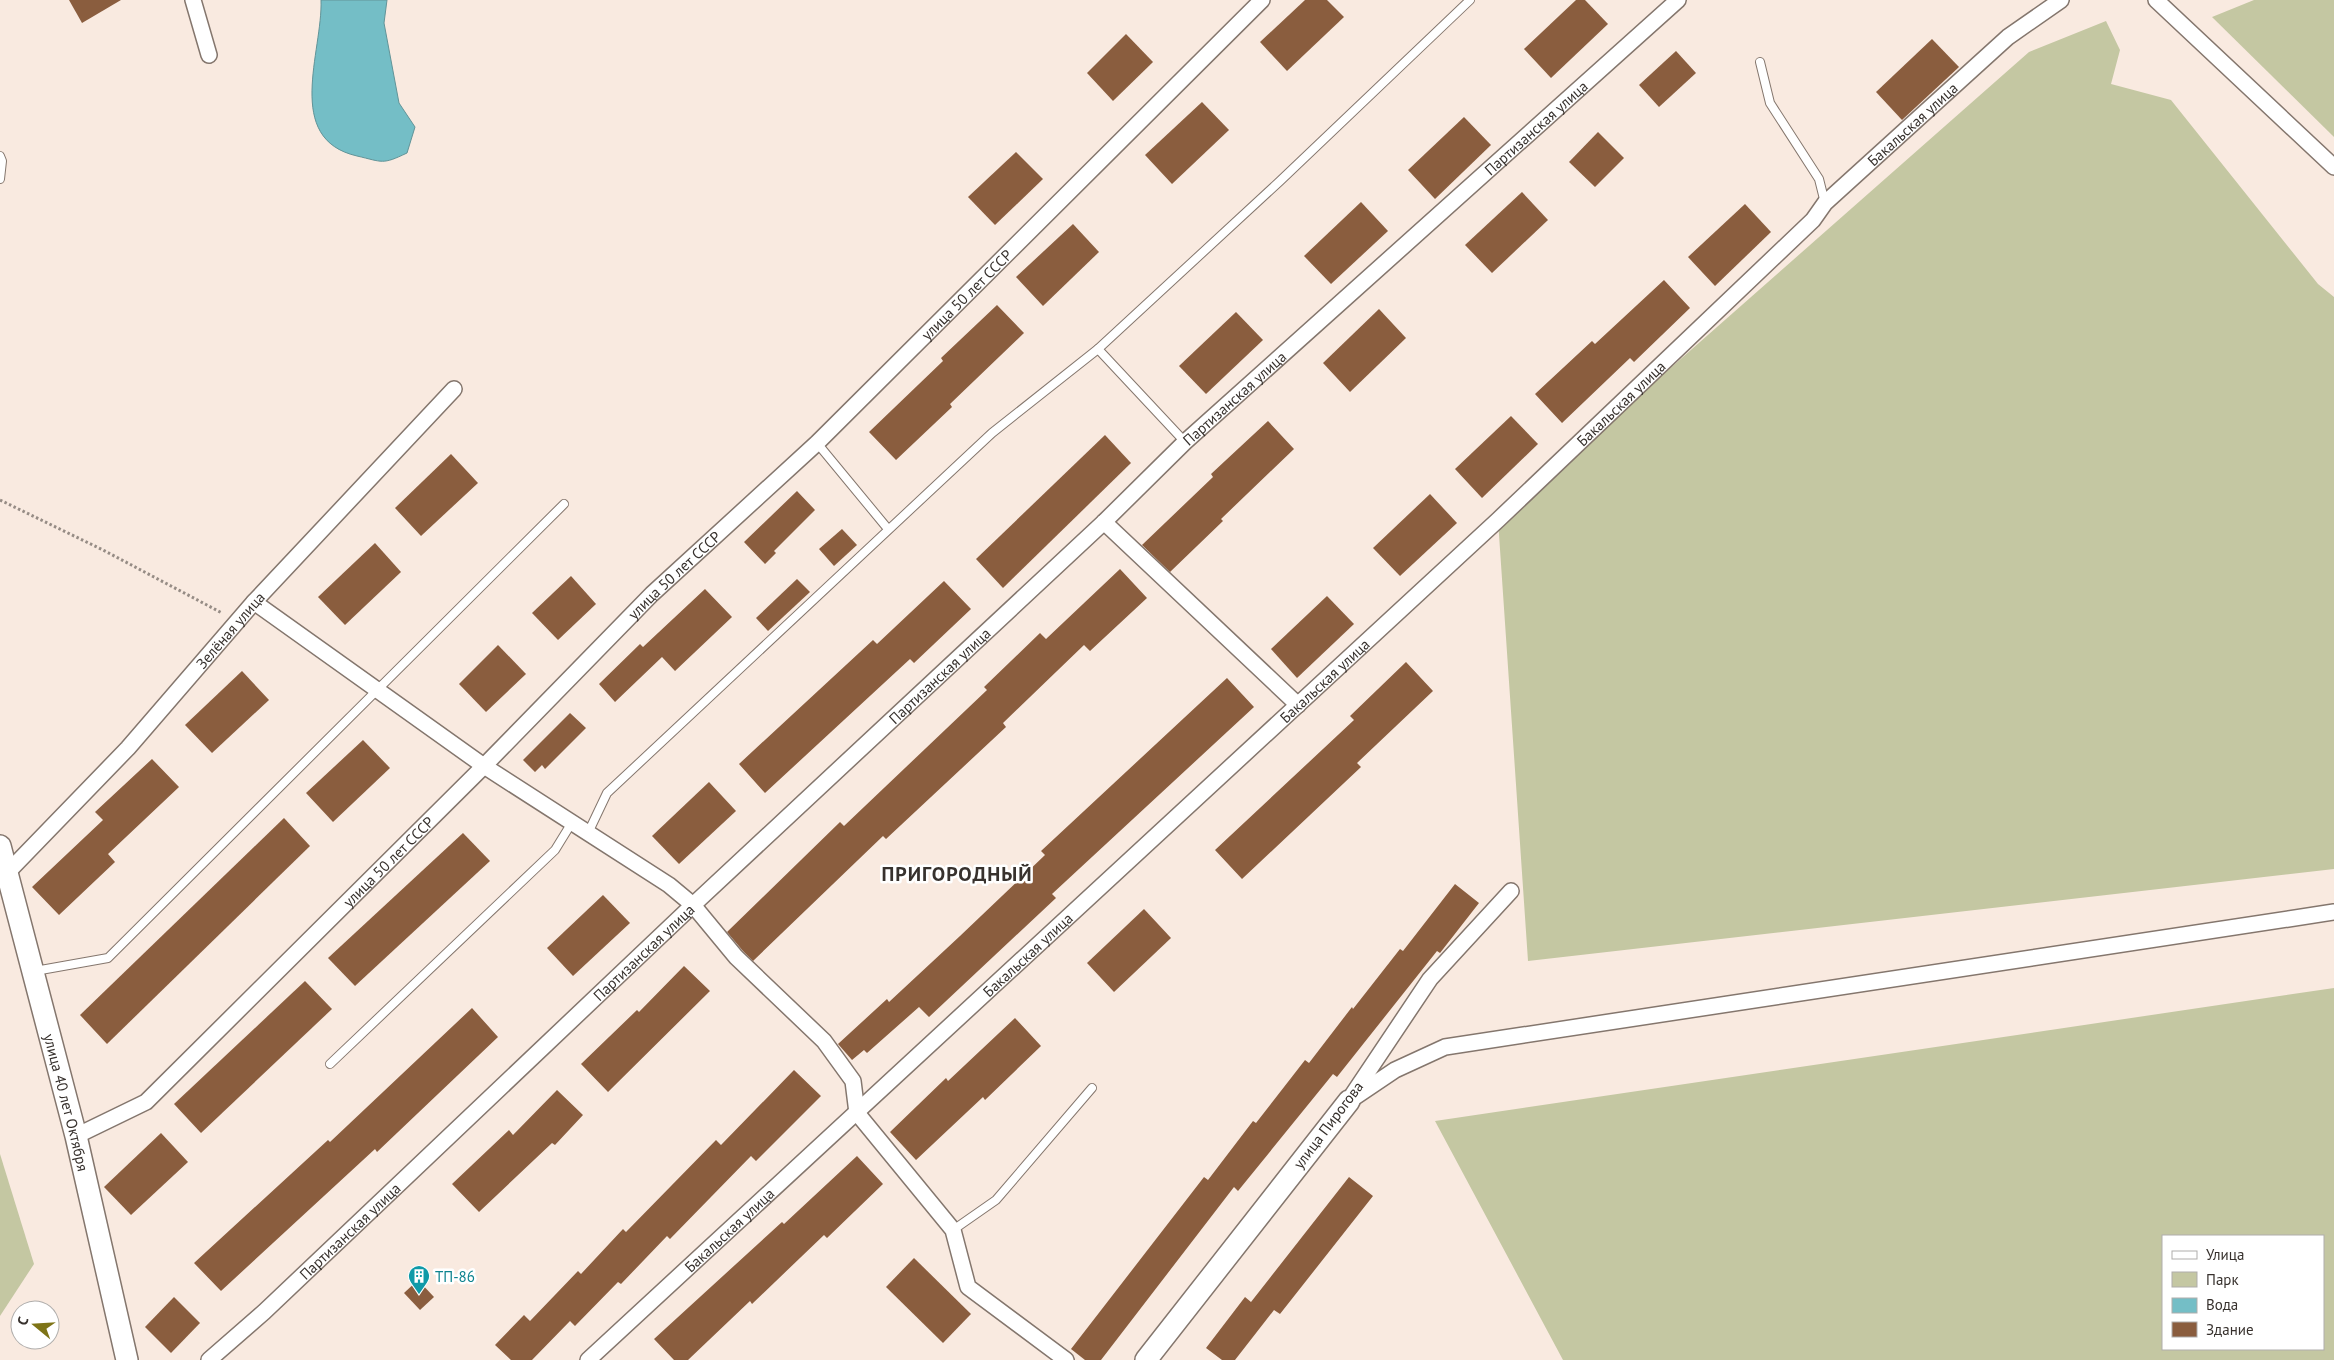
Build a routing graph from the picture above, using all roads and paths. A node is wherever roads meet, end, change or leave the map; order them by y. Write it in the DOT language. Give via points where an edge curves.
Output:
graph roads {
  1 [pos="193,0"];
  2 [pos="1262,0"];
  3 [pos="1470,0"];
  4 [pos="1678,0"];
  5 [pos="2061,0"];
  6 [pos="2156,0"];
  7 [pos="209,55"];
  8 [pos="1760,62"];
  9 [pos="0,156"];
  10 [pos="2334,167"];
  11 [pos="0,179"];
  12 [pos="1825,203"];
  13 [pos="1098,349"];
  14 [pos="454,389"];
  15 [pos="1184,442"];
  16 [pos="817,443"];
  17 [pos="0,500"];
  18 [pos="564,504"];
  19 [pos="1104,522"];
  20 [pos="888,529"];
  21 [pos="254,602"];
  22 [pos="238,620"];
  23 [pos="377,689"];
  24 [pos="1298,705"];
  25 [pos="484,766"];
  26 [pos="571,824"];
  27 [pos="588,833"];
  28 [pos="0,846"];
  29 [pos="7,873"];
  30 [pos="1511,891"];
  31 [pos="693,905"];
  32 [pos="2334,912"];
  33 [pos="33,971"];
  34 [pos="330,1064"];
  35 [pos="1092,1088"];
  36 [pos="1349,1101"];
  37 [pos="857,1112"];
  38 [pos="76,1136"];
  39 [pos="953,1230"];
  40 [pos="124,1358"];
  41 [pos="209,1360"];
  42 [pos="588,1360"];
  43 [pos="1066,1360"];
  44 [pos="1146,1360"];
  1 -- 7 [label="street"];
  2 -- 16 [label="street, улица 50 лет СССР"];
  3 -- 13 [label="lane" via="1280,182"];
  4 -- 15 [label="street, Партизанская улица"];
  5 -- 12 [label="street, Бакальская улица" via="2008,37"];
  6 -- 10 [label="street"];
  8 -- 12 [label="lane" via="1770,103 1818,179"];
  9 -- 11 [label="lane"];
  12 -- 24 [label="street, Бакальская улица" via="1813,220"];
  13 -- 15 [label="lane"];
  13 -- 20 [label="lane" via="992,433"];
  14 -- 21 [label="street, Зелёная улица"];
  15 -- 19 [label="street, Партизанская улица"];
  16 -- 20 [label="lane"];
  16 -- 25 [label="street, улица 50 лет СССР" via="652,594"];
  17 -- 22 [label="path"];
  18 -- 23 [label="lane"];
  19 -- 24 [label="street"];
  19 -- 31 [label="street, Партизанская улица"];
  20 -- 27 [label="lane" via="607,793"];
  21 -- 22 [label="street, Зелёная улица"];
  21 -- 23 [label="street"];
  22 -- 29 [label="street, Зелёная улица" via="128,748"];
  23 -- 25 [label="street"];
  23 -- 33 [label="lane" via="108,958"];
  24 -- 37 [label="street, Бакальская улица"];
  25 -- 26 [label="street"];
  25 -- 38 [label="street, улица 50 лет СССР" via="146,1102"];
  26 -- 27 [label="street"];
  26 -- 34 [label="lane" via="555,850"];
  27 -- 31 [label="street" via="669,885"];
  28 -- 29 [label="street, улица 40 лет Октября"];
  29 -- 33 [label="street, улица 40 лет Октября"];
  30 -- 36 [label="street, улица Пирогова" via="1430,979"];
  31 -- 37 [label="street" via="736,957 824,1041 853,1080"];
  31 -- 41 [label="street, Партизанская улица" via="264,1312"];
  32 -- 36 [label="street" via="1446,1047 1395,1070"];
  33 -- 38 [label="street, улица 40 лет Октября"];
  35 -- 39 [label="lane" via="996,1200"];
  36 -- 44 [label="street, улица Пирогова"];
  37 -- 39 [label="street"];
  37 -- 42 [label="street, Бакальская улица"];
  38 -- 40 [label="street, улица 40 лет Октября"];
  39 -- 43 [label="street" via="968,1287"];
}
